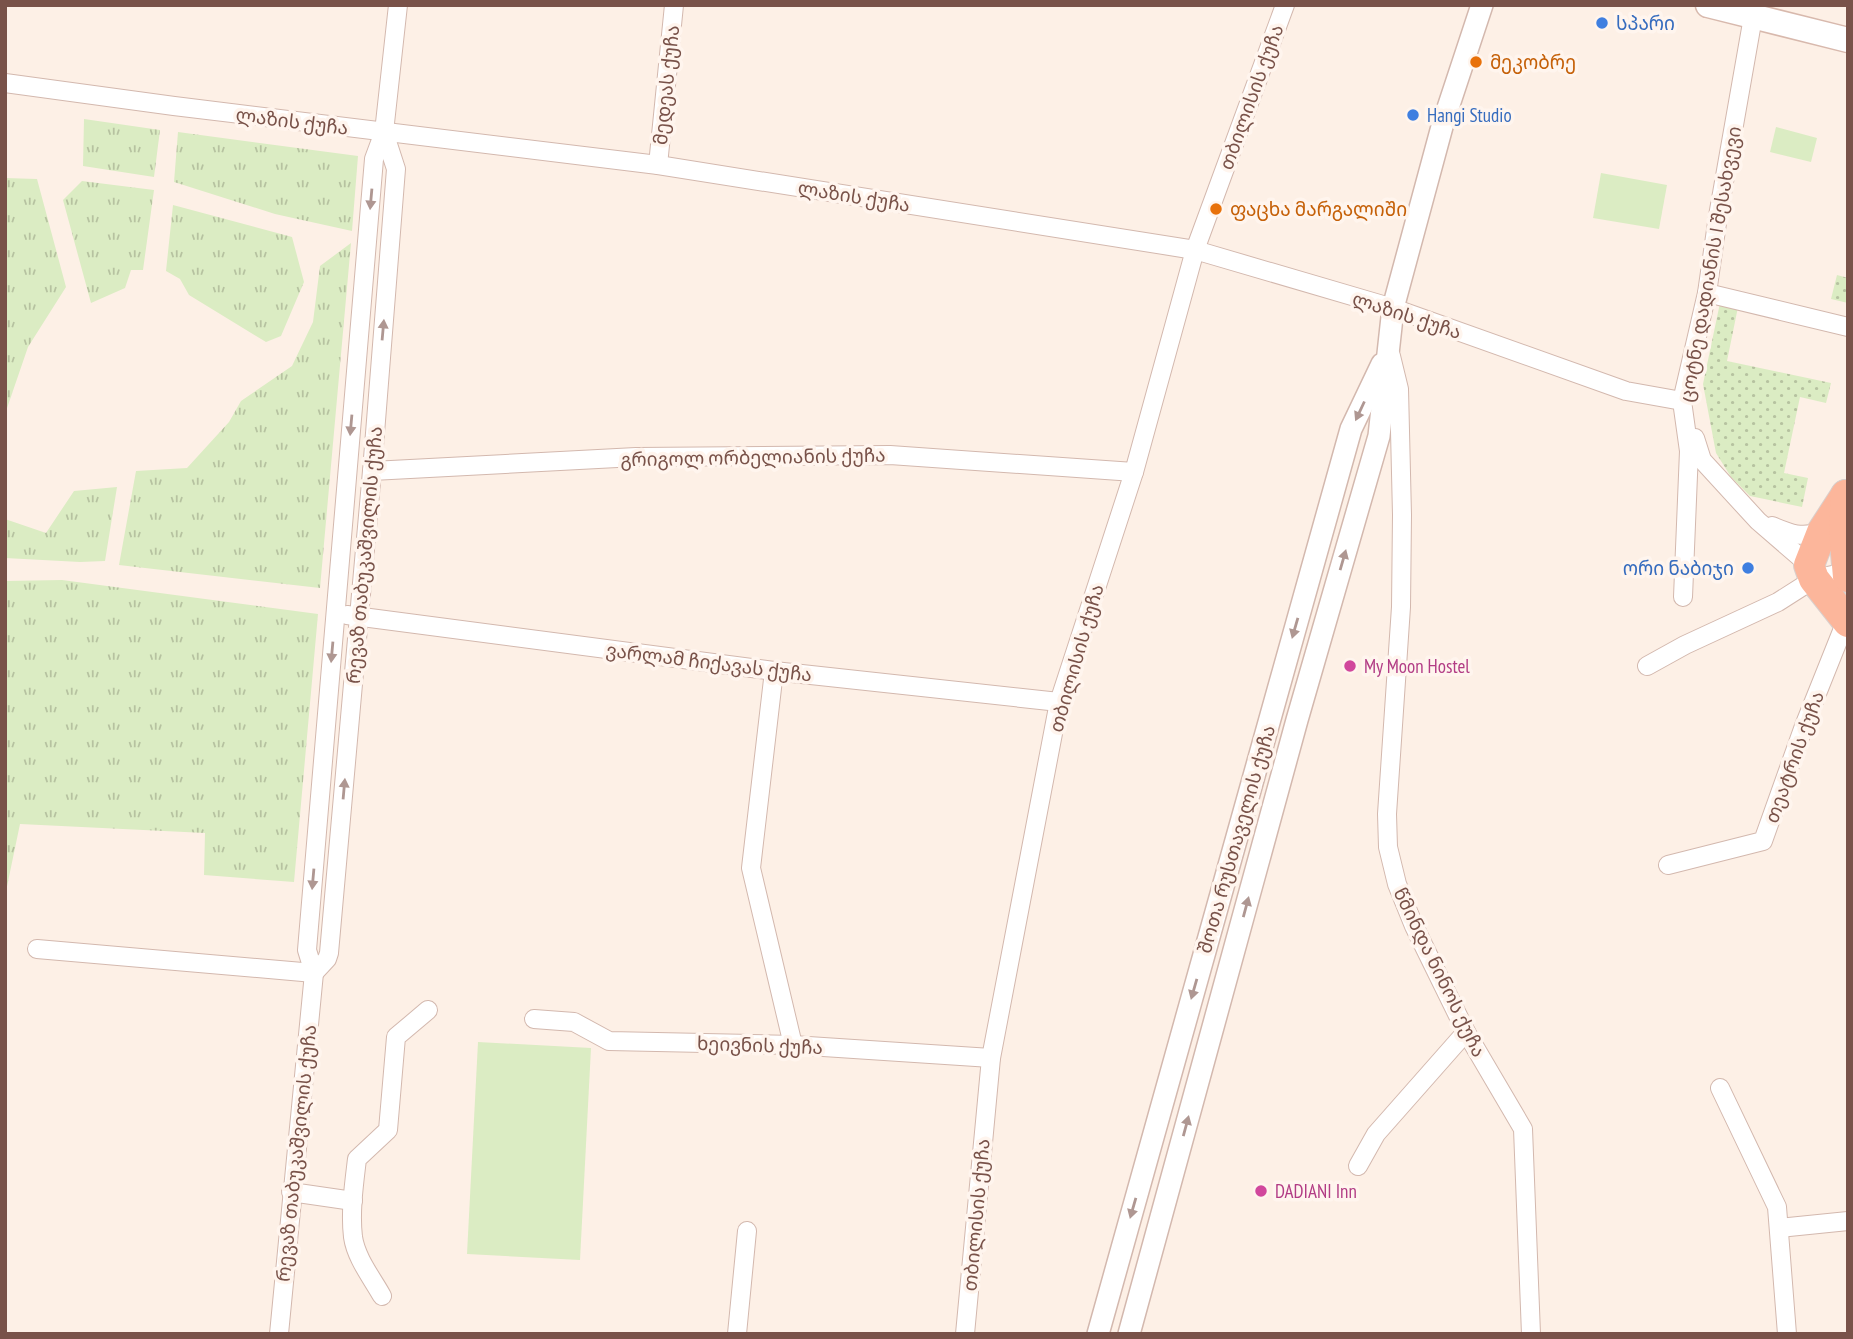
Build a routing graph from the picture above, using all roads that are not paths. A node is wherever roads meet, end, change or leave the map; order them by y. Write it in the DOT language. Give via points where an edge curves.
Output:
graph roads {
  1 [pos="398,5"];
  2 [pos="674,5"];
  3 [pos="1285,5"];
  4 [pos="1482,5"];
  5 [pos="1708,5"];
  6 [pos="1753,17"];
  7 [pos="1848,40"];
  8 [pos="5,83"];
  9 [pos="384,132"];
  10 [pos="658,165"];
  11 [pos="1195,250"];
  12 [pos="1707,293"];
  13 [pos="1393,308"];
  14 [pos="1848,327"];
  15 [pos="1389,349"];
  16 [pos="1682,401"];
  17 [pos="372,471"];
  18 [pos="1134,472"];
  19 [pos="1847,491"];
  20 [pos="1758,521"];
  21 [pos="1822,532"];
  22 [pos="1811,572"];
  23 [pos="1847,575"];
  24 [pos="1683,597"];
  25 [pos="335,614"];
  26 [pos="359,616"];
  27 [pos="1847,622"];
  28 [pos="1647,666"];
  29 [pos="774,671"];
  30 [pos="1059,702"];
  31 [pos="1668,865"];
  32 [pos="37,949"];
  33 [pos="314,973"];
  34 [pos="428,1010"];
  35 [pos="534,1019"];
  36 [pos="1466,1032"];
  37 [pos="793,1045"];
  38 [pos="991,1058"];
  39 [pos="1720,1088"];
  40 [pos="1358,1166"];
  41 [pos="291,1192"];
  42 [pos="353,1201"];
  43 [pos="1848,1221"];
  44 [pos="1779,1228"];
  45 [pos="747,1231"];
  46 [pos="382,1296"];
  47 [pos="279,1334"];
  48 [pos="737,1334"];
  49 [pos="965,1334"];
  50 [pos="1098,1334"];
  51 [pos="1129,1334"];
  52 [pos="1531,1334"];
  53 [pos="1787,1334"];
  1 -- 9 [label="street, რევაზ თაბუკაშვილის ქუჩა"];
  2 -- 10 [label="street, მედეას ქუჩა"];
  3 -- 11 [label="street, თბილისის ქუჩა"];
  4 -- 13 [label="street, შოთა რუსთაველის ქუჩა" via="1443,123"];
  5 -- 6 [label="main road"];
  6 -- 7 [label="main road"];
  6 -- 12 [label="street, ცოტნე დადიანის I შესახვევი"];
  8 -- 9 [label="street, ლაზის ქუჩა"];
  9 -- 10 [label="street, ლაზის ქუჩა"];
  17 -- 9 [label="street, რევაზ თაბუკაშვილის ქუჩა, one-way" via="396,169"];
  9 -- 25 [label="street, რევაზ თაბუკაშვილის ქუჩა, one-way" via="374,159"];
  10 -- 11 [label="street, ლაზის ქუჩა"];
  11 -- 13 [label="street, ლაზის ქუჩა"];
  11 -- 18 [label="street, თბილისის ქუჩა"];
  12 -- 14 [label="street"];
  12 -- 16 [label="street, ცოტნე დადიანის I შესახვევი"];
  13 -- 15 [label="street, შოთა რუსთაველის ქუჩა"];
  13 -- 16 [label="street, ლაზის ქუჩა" via="1626,391"];
  15 -- 36 [label="street, წმინდა ნინოს ქუჩა" via="1399,389 1402,515 1388,847 1396,884"];
  15 -- 50 [label="street, შოთა რუსთაველის ქუჩა, one-way" via="1351,429"];
  51 -- 15 [label="street, შოთა რუსთაველის ქუჩა, one-way" via="1379,436"];
  16 -- 20 [label="street" via="1702,460"];
  16 -- 24 [label="street, ცოტნე დადიანის I შესახვევი" via="1689,451"];
  17 -- 18 [label="street, გრიგოლ ორბელიანის ქუჩა" via="636,457 890,455"];
  17 -- 26 [label="street, რევაზ თაბუკაშვილის ქუჩა"];
  18 -- 30 [label="street, თბილისის ქუჩა"];
  19 -- 21 [label="highway"];
  19 -- 23 [label="highway"];
  20 -- 21 [label="street" via="1796,536"];
  20 -- 22 [label="street"];
  21 -- 22 [label="highway"];
  22 -- 23 [label="street"];
  22 -- 27 [label="highway"];
  22 -- 28 [label="street" via="1778,602"];
  25 -- 26 [label="street, ვარლამ ჩიქავას ქუჩა"];
  25 -- 33 [label="street, რევაზ თაბუკაშვილის ქუჩა, one-way" via="307,950"];
  26 -- 29 [label="street, ვარლამ ჩიქავას ქუჩა"];
  33 -- 26 [label="street, რევაზ თაბუკაშვილის ქუჩა, one-way" via="330,953"];
  27 -- 31 [label="street, თეატრის ქუჩა" via="1762,841"];
  29 -- 30 [label="street, ვარლამ ჩიქავას ქუჩა"];
  29 -- 37 [label="street" via="751,868"];
  30 -- 38 [label="street, თბილისის ქუჩა"];
  32 -- 33 [label="street"];
  33 -- 41 [label="street, რევაზ თაბუკაშვილის ქუჩა"];
  34 -- 42 [label="street" via="396,1037 388,1130 356,1159"];
  35 -- 37 [label="street, ხეივნის ქუჩა" via="574,1022 609,1041"];
  36 -- 40 [label="street" via="1376,1134"];
  36 -- 52 [label="street, წმინდა ნინოს ქუჩა" via="1524,1129"];
  37 -- 38 [label="street, ხეივნის ქუჩა"];
  38 -- 49 [label="street, თბილისის ქუჩა"];
  39 -- 44 [label="street" via="1777,1207"];
  41 -- 42 [label="street"];
  41 -- 47 [label="street, რევაზ თაბუკაშვილის ქუჩა"];
  42 -- 46 [label="street" via="353,1238"];
  43 -- 44 [label="street"];
  44 -- 53 [label="street"];
  45 -- 48 [label="street"];
}
